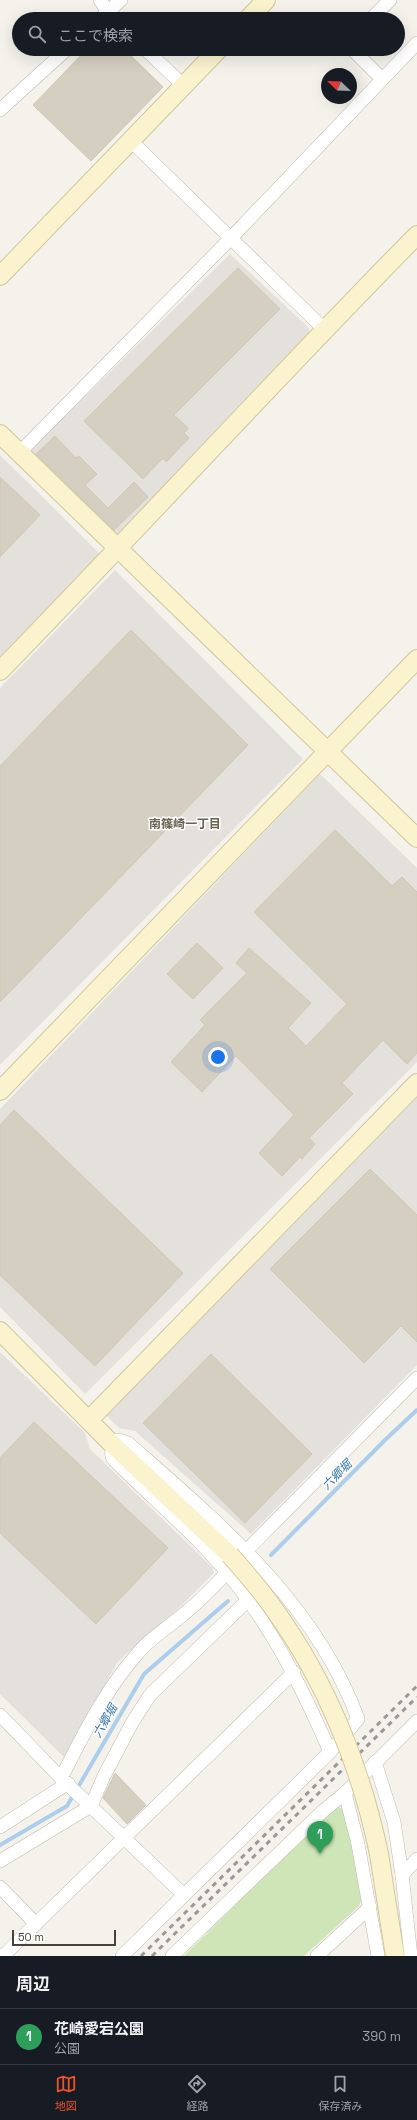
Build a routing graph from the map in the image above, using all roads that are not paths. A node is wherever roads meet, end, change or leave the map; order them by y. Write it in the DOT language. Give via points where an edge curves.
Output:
graph roads {
  1 [pos="100,0"];
  2 [pos="121,0"];
  3 [pos="266,0"];
  4 [pos="390,0"];
  5 [pos="105,12"];
  6 [pos="111,12"];
  7 [pos="255,12"];
  8 [pos="379,12"];
  9 [pos="417,43"];
  10 [pos="405,55"];
  11 [pos="59,56"];
  12 [pos="152,56"];
  13 [pos="212,56"];
  14 [pos="359,56"];
  15 [pos="404,56"];
  16 [pos="382,79"];
  17 [pos="184,86"];
  18 [pos="0,110"];
  19 [pos="132,142"];
  20 [pos="417,235"];
  21 [pos="230,239"];
  22 [pos="0,276"];
  23 [pos="324,329"];
  24 [pos="0,434"];
  25 [pos="19,453"];
  26 [pos="118,549"];
  27 [pos="417,659"];
  28 [pos="0,671"];
  29 [pos="327,752"];
  30 [pos="417,838"];
  31 [pos="417,1083"];
  32 [pos="0,1091"];
  33 [pos="0,1331"];
  34 [pos="417,1378"];
  35 [pos="88,1420"];
  36 [pos="113,1445"];
  37 [pos="238,1553"];
  38 [pos="227,1573"];
  39 [pos="248,1600"];
  40 [pos="294,1672"];
  41 [pos="0,1715"];
  42 [pos="417,1721"];
  43 [pos="330,1752"];
  44 [pos="375,1762"];
  45 [pos="65,1780"];
  46 [pos="345,1793"];
  47 [pos="91,1806"];
  48 [pos="0,1827"];
  49 [pos="125,1839"];
  50 [pos="417,1859"];
  51 [pos="0,1861"];
  52 [pos="402,1875"];
  53 [pos="0,1887"];
  54 [pos="184,1895"];
  55 [pos="370,1907"];
  56 [pos="36,1924"];
  57 [pos="2,1956"];
  58 [pos="122,1956"];
  59 [pos="172,1956"];
  60 [pos="317,1956"];
  61 [pos="378,1956"];
  62 [pos="395,1956"];
  63 [pos="411,1956"];
  1 -- 5 [label="street"];
  2 -- 6 [label="street"];
  3 -- 7 [label="street"];
  4 -- 8 [label="street"];
  9 -- 10 [label="street"];
  11 -- 18 [label="street"];
  12 -- 17 [label="street"];
  13 -- 17 [label="street"];
  14 -- 16 [label="street"];
  15 -- 16 [label="street"];
  16 -- 21 [label="street"];
  17 -- 19 [label="street"];
  19 -- 21 [label="street"];
  19 -- 22 [label="street"];
  20 -- 23 [label="street"];
  21 -- 23 [label="street"];
  21 -- 25 [label="street"];
  23 -- 26 [label="street"];
  24 -- 25 [label="street"];
  25 -- 26 [label="street"];
  26 -- 28 [label="street"];
  26 -- 29 [label="street"];
  27 -- 29 [label="street"];
  29 -- 30 [label="street"];
  29 -- 32 [label="street"];
  31 -- 35 [label="street"];
  33 -- 35 [label="street"];
  34 -- 37 [label="street"];
  35 -- 36 [label="street"];
  36 -- 37 [label="street"];
  36 -- 38 [label="street" via="111,1456 114,1460 209,1551"];
  37 -- 38 [label="street"];
  37 -- 43 [label="street" via="291,1602 316,1634 348,1692 358,1719"];
  37 -- 62 [label="street, bridge" via="297,1643 320,1684 358,1774 379,1854"];
  38 -- 39 [label="street"];
  38 -- 45 [label="street" via="130,1662 98,1709"];
  39 -- 40 [label="street"];
  39 -- 47 [label="street" via="150,1695 111,1762"];
  40 -- 43 [label="street"];
  40 -- 49 [label="street"];
  41 -- 45 [label="street"];
  42 -- 44 [label="street"];
  43 -- 54 [label="street"];
  44 -- 46 [label="street"];
  44 -- 52 [label="street" via="394,1822"];
  45 -- 47 [label="street"];
  45 -- 48 [label="street"];
  46 -- 55 [label="street"];
  46 -- 59 [label="street"];
  47 -- 49 [label="street"];
  47 -- 51 [label="street"];
  49 -- 54 [label="street"];
  49 -- 56 [label="street"];
  50 -- 52 [label="street"];
  52 -- 63 [label="street"];
  53 -- 56 [label="street"];
  54 -- 58 [label="street"];
  55 -- 60 [label="street"];
  55 -- 61 [label="street"];
  56 -- 57 [label="street"];
}
